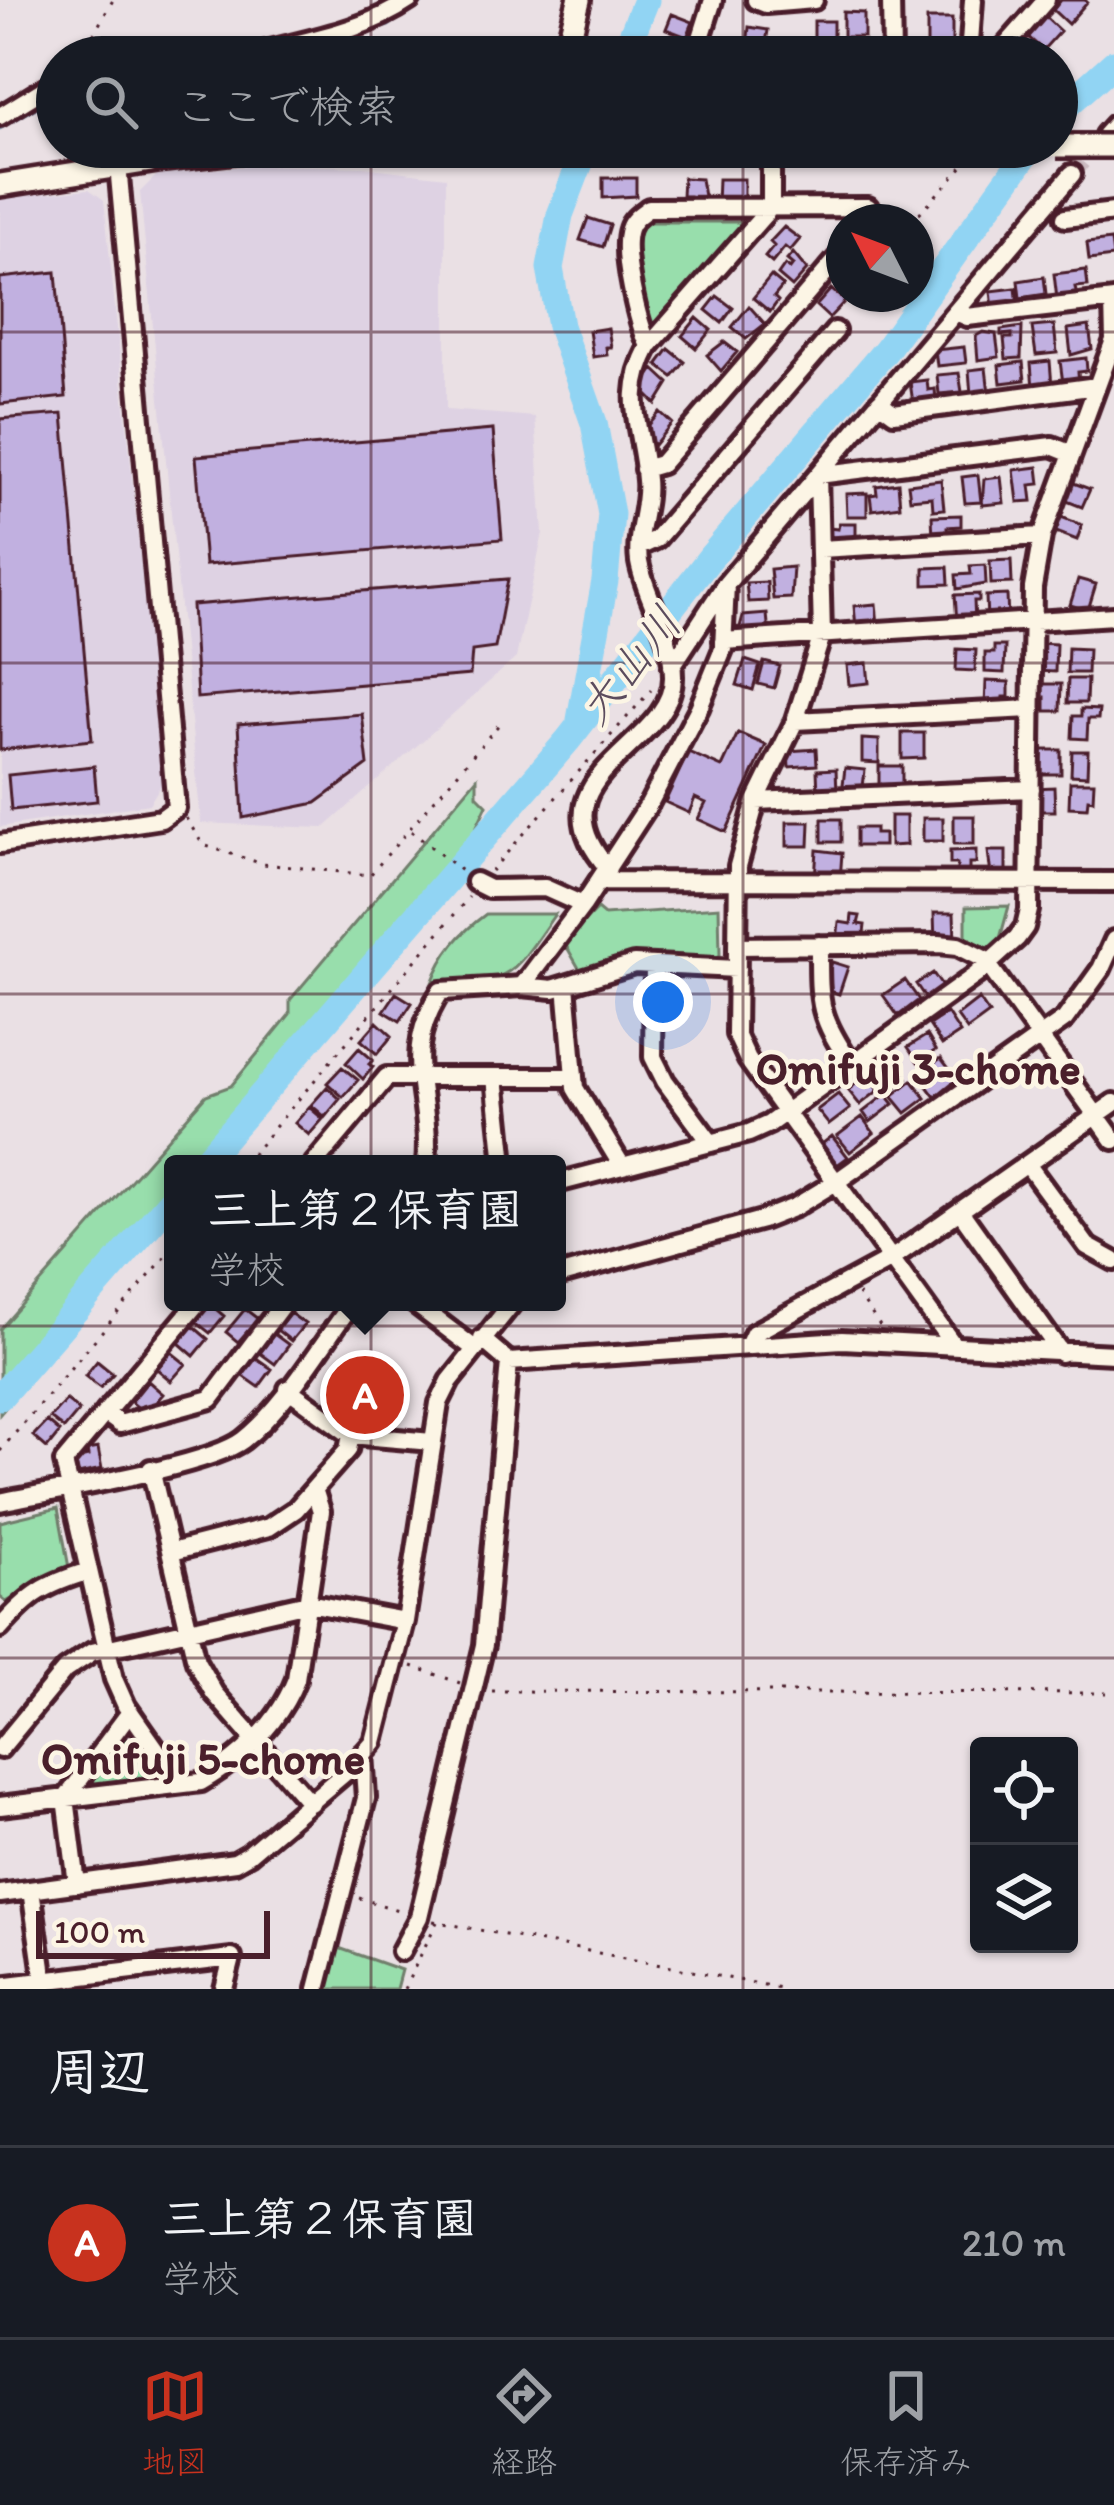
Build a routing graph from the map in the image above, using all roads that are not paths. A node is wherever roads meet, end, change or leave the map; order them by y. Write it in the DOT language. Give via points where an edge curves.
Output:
graph roads {
  1 [pos="410,0"];
  2 [pos="579,0"];
  3 [pos="713,0"];
  4 [pos="756,0"];
  5 [pos="814,0"];
  6 [pos="891,0"];
  7 [pos="974,0"];
  8 [pos="1046,0"];
  9 [pos="329,36"];
  10 [pos="570,36"];
  11 [pos="702,36"];
  12 [pos="892,36"];
  13 [pos="971,36"];
  14 [pos="1014,36"];
  15 [pos="36,94"];
  16 [pos="0,116"];
  17 [pos="1111,135"];
  18 [pos="1078,142"];
  19 [pos="100,168"];
  20 [pos="118,168"];
  21 [pos="771,168"];
  22 [pos="1072,174"];
  23 [pos="0,185"];
  24 [pos="771,207"];
  25 [pos="826,211"];
  26 [pos="1114,212"];
  27 [pos="1065,218"];
  28 [pos="826,272"];
  29 [pos="1113,300"];
  30 [pos="956,312"];
  31 [pos="835,331"];
  32 [pos="650,346"];
  33 [pos="1097,386"];
  34 [pos="879,402"];
  35 [pos="1072,454"];
  36 [pos="644,469"];
  37 [pos="818,475"];
  38 [pos="1042,536"];
  39 [pos="639,547"];
  40 [pos="820,549"];
  41 [pos="725,584"];
  42 [pos="1114,616"];
  43 [pos="1033,621"];
  44 [pos="821,635"];
  45 [pos="723,641"];
  46 [pos="672,666"];
  47 [pos="1031,709"];
  48 [pos="795,721"];
  49 [pos="1030,789"];
  50 [pos="756,801"];
  51 [pos="0,844"];
  52 [pos="603,875"];
  53 [pos="1114,882"];
  54 [pos="478,883"];
  55 [pos="1030,883"];
  56 [pos="738,884"];
  57 [pos="583,905"];
  58 [pos="1114,940"];
  59 [pos="819,945"];
  60 [pos="740,946"];
  61 [pos="988,964"];
  62 [pos="654,965"];
  63 [pos="736,969"];
  64 [pos="566,985"];
  65 [pos="522,986"];
  66 [pos="1041,1039"];
  67 [pos="852,1065"];
  68 [pos="574,1077"];
  69 [pos="420,1078"];
  70 [pos="495,1078"];
  71 [pos="1114,1103"];
  72 [pos="785,1112"];
  73 [pos="1096,1116"];
  74 [pos="1114,1140"];
  75 [pos="711,1143"];
  76 [pos="322,1155"];
  77 [pos="425,1155"];
  78 [pos="503,1155"];
  79 [pos="1027,1164"];
  80 [pos="622,1166"];
  81 [pos="566,1181"];
  82 [pos="836,1183"];
  83 [pos="960,1211"];
  84 [pos="891,1259"];
  85 [pos="1114,1261"];
  86 [pos="566,1268"];
  87 [pos="190,1311"];
  88 [pos="277,1311"];
  89 [pos="346,1311"];
  90 [pos="427,1311"];
  91 [pos="506,1311"];
  92 [pos="952,1343"];
  93 [pos="478,1344"];
  94 [pos="748,1346"];
  95 [pos="1061,1353"];
  96 [pos="1114,1354"];
  97 [pos="509,1362"];
  98 [pos="288,1389"];
  99 [pos="105,1413"];
  100 [pos="351,1435"];
  101 [pos="432,1442"];
  102 [pos="152,1469"];
  103 [pos="70,1487"];
  104 [pos="314,1489"];
  105 [pos="0,1502"];
  106 [pos="171,1552"];
  107 [pos="89,1571"];
  108 [pos="308,1603"];
  109 [pos="405,1622"];
  110 [pos="0,1628"];
  111 [pos="189,1630"];
  112 [pos="107,1649"];
  113 [pos="130,1712"];
  114 [pos="256,1740"];
  115 [pos="0,1748"];
  116 [pos="363,1754"];
  117 [pos="175,1785"];
  118 [pos="66,1798"];
  119 [pos="310,1803"];
  120 [pos="0,1806"];
  121 [pos="77,1884"];
  122 [pos="31,1891"];
  123 [pos="0,1894"];
  124 [pos="401,1952"];
  125 [pos="44,1985"];
  126 [pos="0,1986"];
  127 [pos="224,1989"];
  128 [pos="317,1989"];
  1 -- 9 [label="street"];
  2 -- 10 [label="main road"];
  3 -- 11 [label="street"];
  4 -- 5 [label="street"];
  6 -- 12 [label="street"];
  7 -- 13 [label="street"];
  8 -- 14 [label="street"];
  15 -- 16 [label="street"];
  17 -- 18 [label="main road, bridge"];
  19 -- 23 [label="main road"];
  20 -- 51 [label="street" via="176,808 161,818"];
  21 -- 24 [label="street"];
  22 -- 30 [label="street"];
  24 -- 25 [label="street"];
  24 -- 32 [label="street"];
  24 -- 32 [label="street" via="669,206 636,218 626,248"];
  26 -- 27 [label="street"];
  28 -- 36 [label="street" via="661,464"];
  29 -- 30 [label="street"];
  29 -- 33 [label="street" via="1114,340"];
  30 -- 34 [label="street"];
  31 -- 39 [label="street" via="656,538"];
  32 -- 36 [label="street" via="632,408"];
  33 -- 34 [label="street" via="894,413"];
  33 -- 35 [label="street"];
  34 -- 37 [label="street"];
  35 -- 37 [label="street" via="1052,446"];
  35 -- 38 [label="street"];
  36 -- 39 [label="street"];
  37 -- 40 [label="street"];
  37 -- 41 [label="street"];
  38 -- 40 [label="street"];
  38 -- 43 [label="street"];
  39 -- 46 [label="street"];
  40 -- 44 [label="street"];
  41 -- 45 [label="street"];
  41 -- 46 [label="street"];
  42 -- 43 [label="street"];
  43 -- 44 [label="street"];
  43 -- 47 [label="street"];
  44 -- 45 [label="street"];
  44 -- 48 [label="street"];
  45 -- 52 [label="street" via="699,708"];
  46 -- 52 [label="street" via="662,709 587,796 583,819"];
  47 -- 48 [label="street"];
  47 -- 49 [label="street"];
  48 -- 50 [label="street"];
  49 -- 50 [label="street"];
  49 -- 55 [label="street"];
  50 -- 56 [label="street"];
  52 -- 56 [label="street"];
  52 -- 57 [label="street"];
  53 -- 55 [label="street"];
  54 -- 57 [label="street" via="545,888"];
  55 -- 56 [label="street"];
  55 -- 61 [label="street" via="1025,927"];
  56 -- 60 [label="street"];
  57 -- 65 [label="street"];
  58 -- 66 [label="street" via="1082,1000"];
  59 -- 60 [label="street"];
  59 -- 61 [label="street" via="958,946"];
  59 -- 67 [label="street" via="819,1006"];
  60 -- 63 [label="street"];
  61 -- 66 [label="street"];
  61 -- 67 [label="street"];
  62 -- 63 [label="street"];
  62 -- 64 [label="street"];
  62 -- 75 [label="street" via="653,1057"];
  63 -- 72 [label="street" via="736,1034"];
  64 -- 65 [label="street"];
  64 -- 68 [label="street"];
  65 -- 69 [label="street" via="441,991 416,1051"];
  66 -- 73 [label="street"];
  66 -- 82 [label="street"];
  67 -- 72 [label="street"];
  68 -- 70 [label="street"];
  68 -- 80 [label="street"];
  69 -- 70 [label="street"];
  69 -- 76 [label="street" via="387,1077"];
  69 -- 77 [label="street"];
  70 -- 78 [label="street"];
  71 -- 73 [label="street"];
  72 -- 75 [label="street"];
  72 -- 82 [label="street"];
  73 -- 74 [label="street"];
  73 -- 79 [label="street"];
  75 -- 80 [label="street"];
  79 -- 83 [label="street"];
  79 -- 85 [label="street" via="1087,1246"];
  80 -- 81 [label="street"];
  82 -- 84 [label="street"];
  82 -- 86 [label="street" via="762,1220"];
  83 -- 84 [label="street"];
  83 -- 95 [label="street"];
  84 -- 92 [label="street"];
  84 -- 94 [label="street" via="754,1333"];
  87 -- 99 [label="street"];
  88 -- 99 [label="street" via="211,1399 120,1424"];
  89 -- 98 [label="street"];
  90 -- 93 [label="street"];
  91 -- 93 [label="street"];
  92 -- 94 [label="street"];
  92 -- 95 [label="street"];
  93 -- 97 [label="street"];
  93 -- 101 [label="street" via="445,1392"];
  94 -- 97 [label="street"];
  95 -- 96 [label="street"];
  97 -- 124 [label="street" via="484,1646 428,1919"];
  98 -- 100 [label="street"];
  98 -- 102 [label="street" via="238,1444"];
  99 -- 103 [label="street" via="64,1462"];
  100 -- 101 [label="street"];
  100 -- 104 [label="street" via="349,1450"];
  101 -- 109 [label="street"];
  102 -- 103 [label="street"];
  102 -- 106 [label="street"];
  103 -- 105 [label="street"];
  103 -- 107 [label="street"];
  104 -- 106 [label="street" via="269,1527"];
  104 -- 108 [label="street" via="321,1511"];
  106 -- 111 [label="street"];
  107 -- 110 [label="street" via="44,1585"];
  107 -- 112 [label="street"];
  108 -- 109 [label="street"];
  108 -- 111 [label="street"];
  108 -- 114 [label="street" via="286,1706"];
  109 -- 116 [label="street" via="374,1742"];
  111 -- 112 [label="street"];
  111 -- 114 [label="street" via="214,1693"];
  112 -- 113 [label="street"];
  112 -- 115 [label="street" via="65,1670"];
  113 -- 117 [label="street"];
  113 -- 118 [label="street"];
  114 -- 117 [label="street" via="200,1782"];
  114 -- 119 [label="street"];
  116 -- 119 [label="street"];
  116 -- 128 [label="street" via="366,1798"];
  117 -- 118 [label="street"];
  118 -- 120 [label="street"];
  118 -- 121 [label="street"];
  119 -- 121 [label="street" via="235,1862"];
  121 -- 122 [label="street"];
  122 -- 123 [label="street"];
  122 -- 125 [label="street"];
  125 -- 126 [label="street"];
  125 -- 127 [label="street" via="232,1958"];
}
